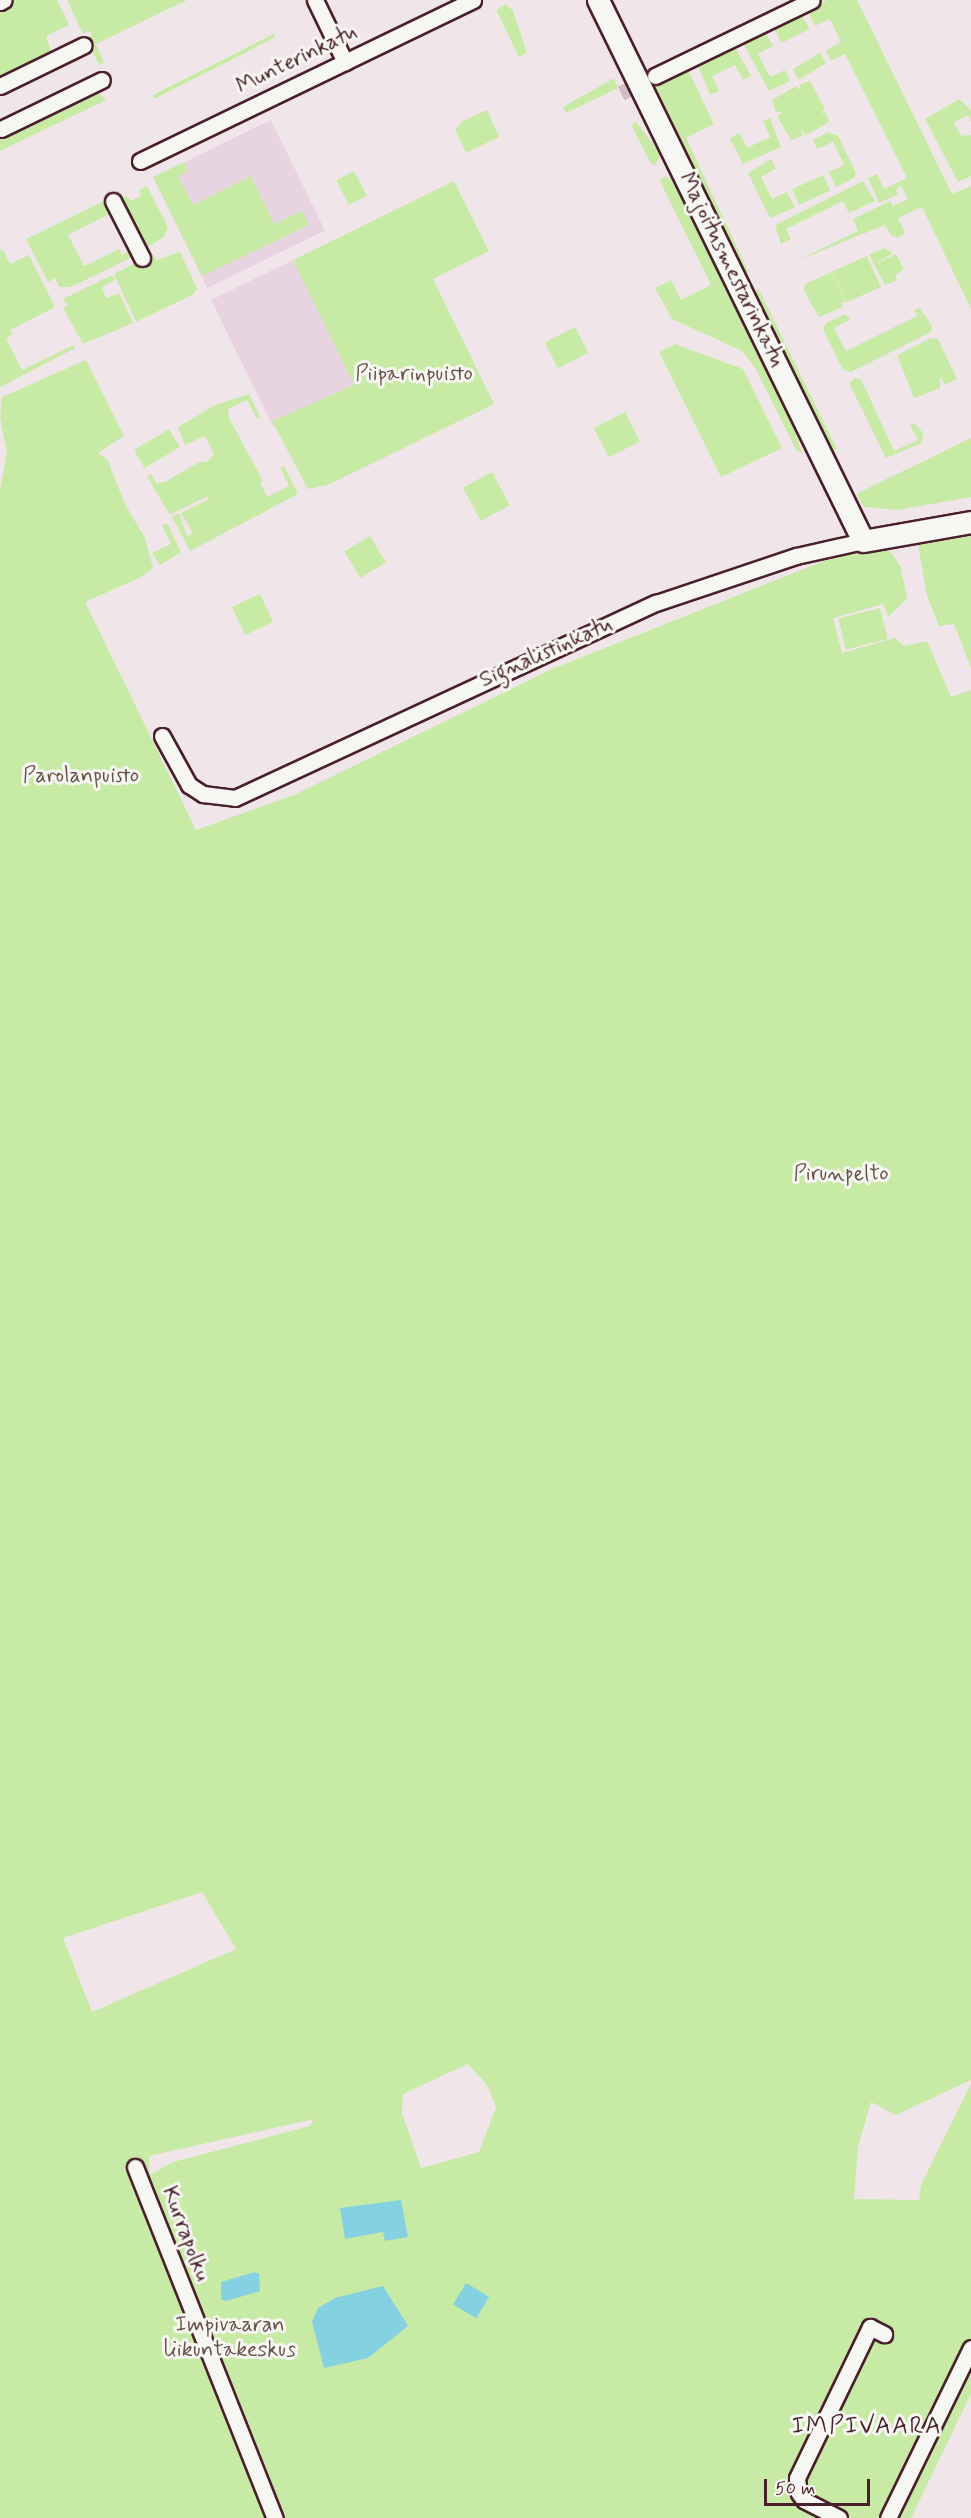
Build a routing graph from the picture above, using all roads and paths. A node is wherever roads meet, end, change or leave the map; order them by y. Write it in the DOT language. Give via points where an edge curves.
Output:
graph roads {
  1 [pos="4,0"];
  2 [pos="315,0"];
  3 [pos="474,0"];
  4 [pos="598,0"];
  5 [pos="812,0"];
  6 [pos="0,2"];
  7 [pos="84,45"];
  8 [pos="345,62"];
  9 [pos="655,76"];
  10 [pos="102,80"];
  11 [pos="0,86"];
  12 [pos="1,129"];
  13 [pos="140,161"];
  14 [pos="113,201"];
  15 [pos="142,258"];
  16 [pos="971,522"];
  17 [pos="863,541"];
  18 [pos="162,736"];
  19 [pos="135,2167"];
  20 [pos="884,2334"];
  21 [pos="971,2348"];
  22 [pos="274,2518"];
  23 [pos="839,2518"];
  24 [pos="888,2518"];
  1 -- 6 [label="street"];
  2 -- 8 [label="street"];
  3 -- 8 [label="street, Munterinkatu"];
  4 -- 17 [label="street, Majoitusmestarinkatu"];
  5 -- 9 [label="street"];
  7 -- 11 [label="street"];
  8 -- 13 [label="street, Munterinkatu"];
  10 -- 12 [label="street"];
  14 -- 15 [label="street"];
  16 -- 17 [label="street, Signalistinkatu"];
  17 -- 18 [label="street, Signalistinkatu" via="796,556 656,603 235,798 203,794 189,785"];
  19 -- 22 [label="street, Kurrapolku"];
  20 -- 23 [label="street" via="870,2327 797,2478 804,2500"];
  21 -- 24 [label="street"];
}
